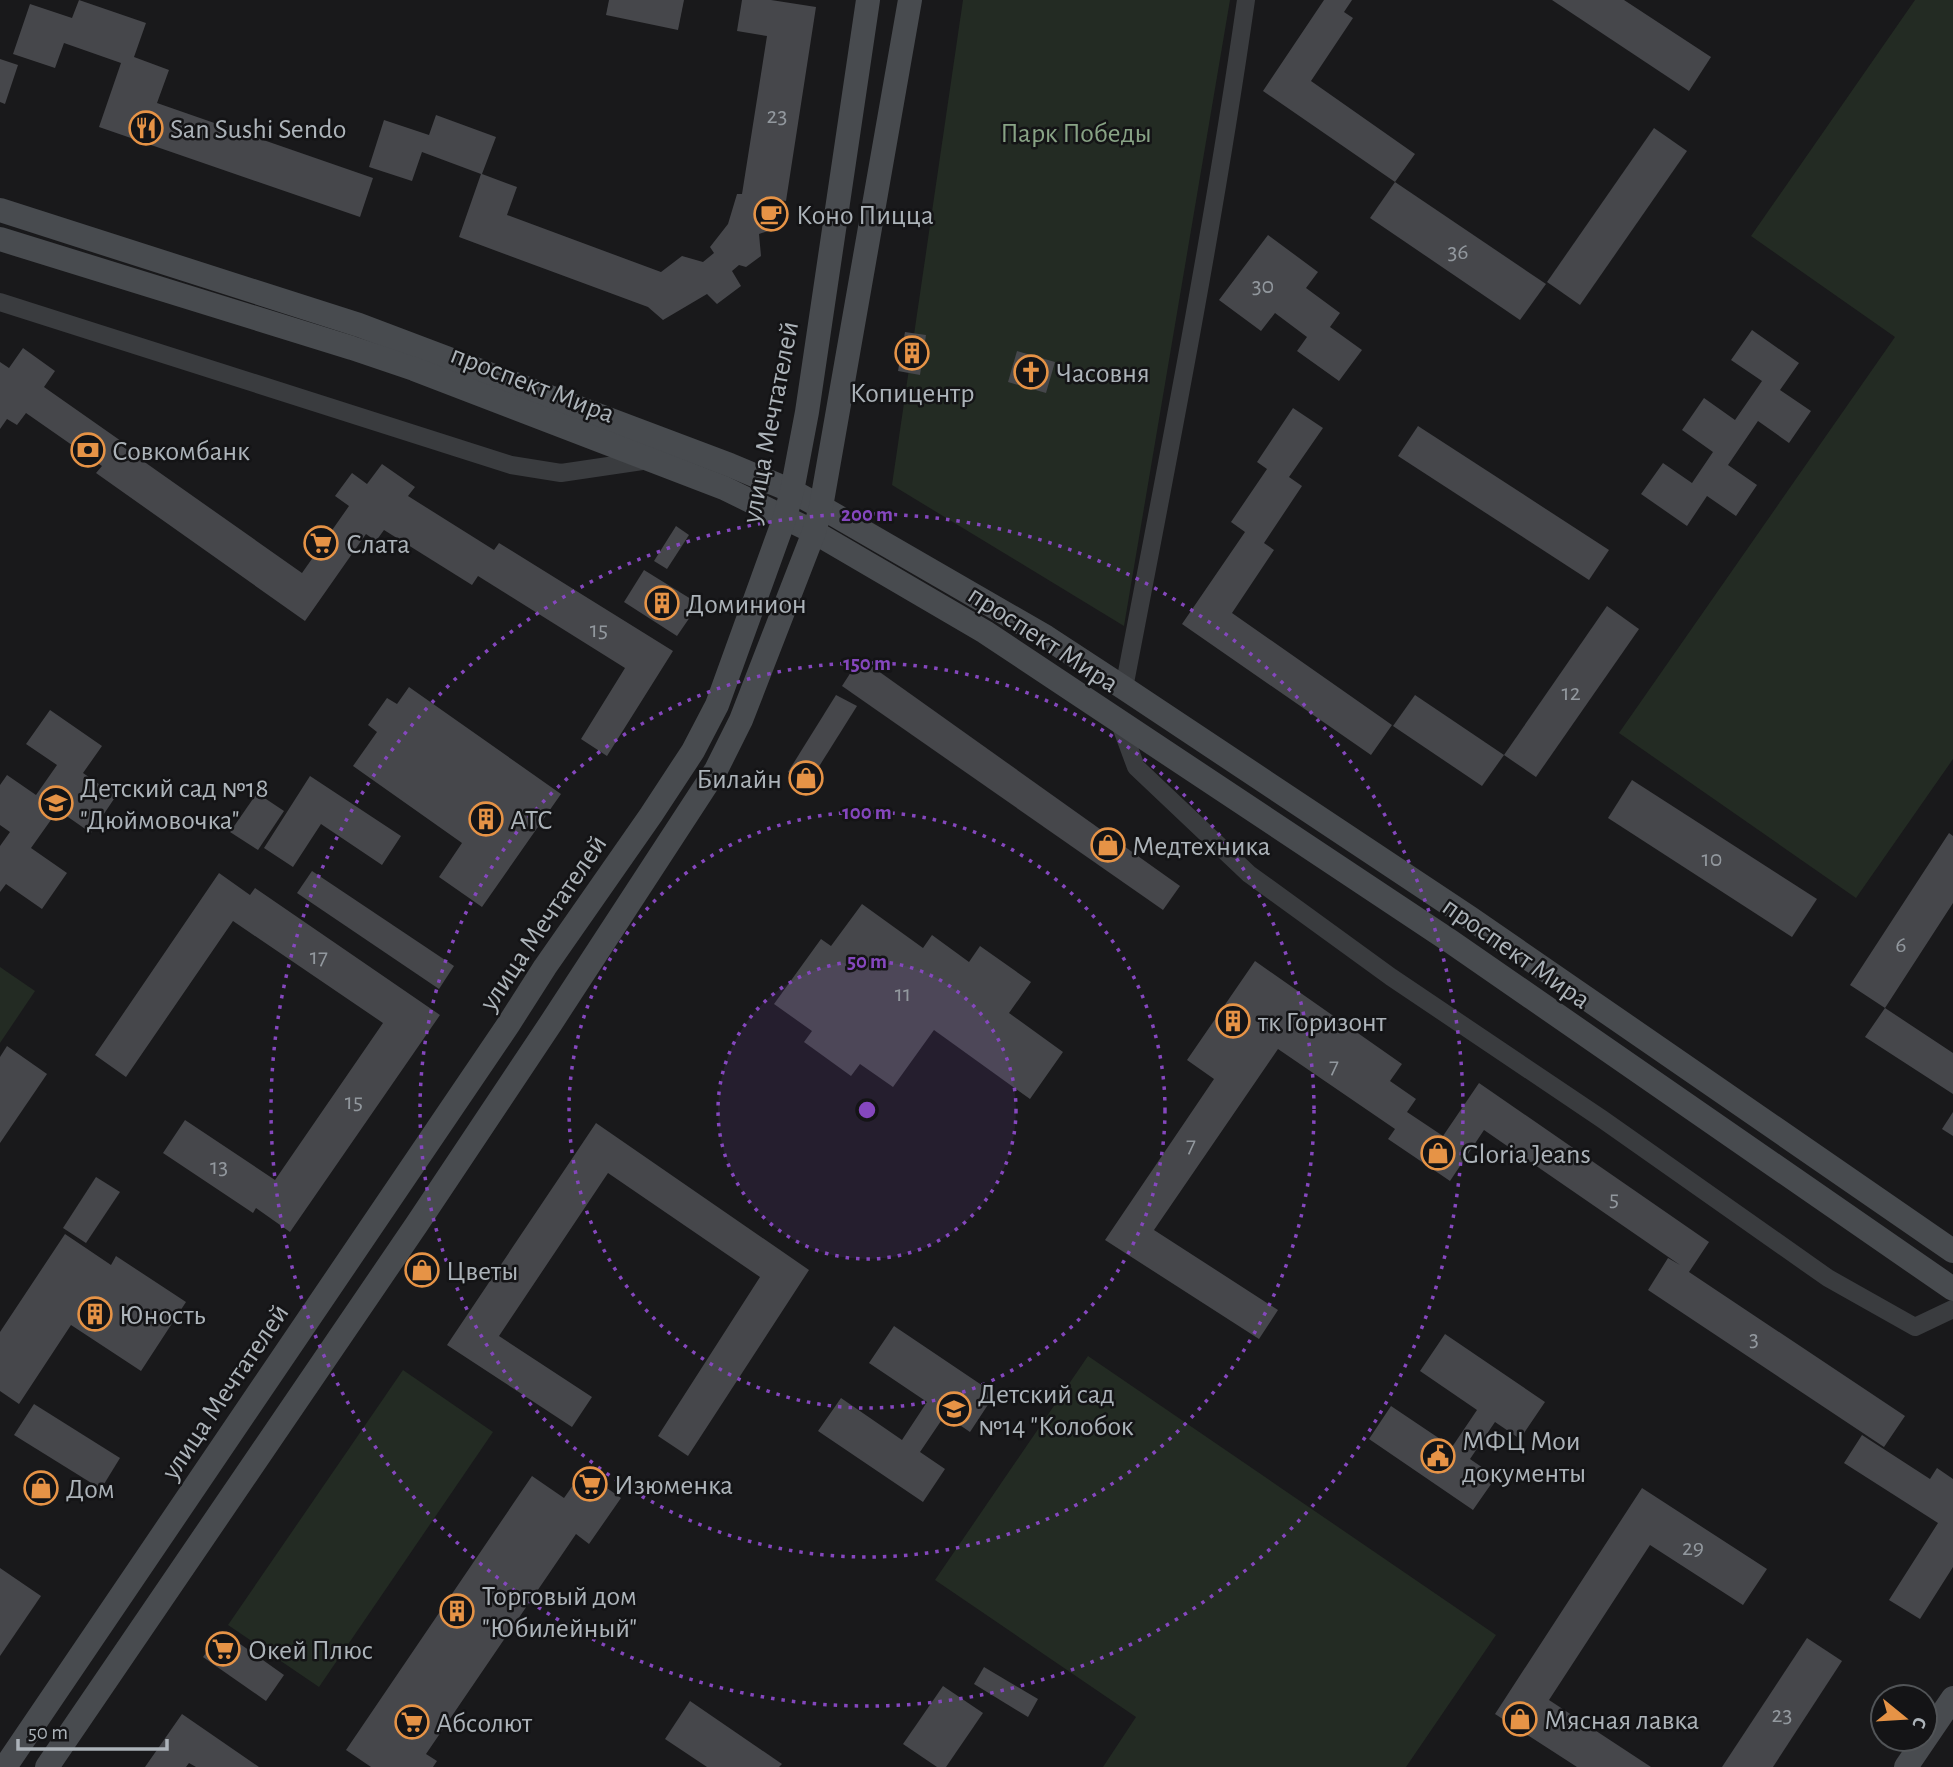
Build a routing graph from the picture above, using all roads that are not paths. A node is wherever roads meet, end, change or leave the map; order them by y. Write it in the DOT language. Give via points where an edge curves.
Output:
graph roads {
  1 [pos="868,0"];
  2 [pos="910,0"];
  3 [pos="1246,0"];
  4 [pos="0,210"];
  5 [pos="0,239"];
  6 [pos="0,302"];
  7 [pos="651,460"];
  8 [pos="792,491"];
  9 [pos="821,506"];
  10 [pos="785,517"];
  11 [pos="814,532"];
  12 [pos="1124,688"];
  13 [pos="1119,722"];
  14 [pos="1953,1251"];
  15 [pos="1953,1289"];
  16 [pos="1953,1309"];
  17 [pos="1953,1698"];
  18 [pos="5,1767"];
  19 [pos="47,1767"];
  20 [pos="1906,1767"];
  1 -- 8 [label="street, улица Мечтателей"];
  2 -- 9 [label="street"];
  3 -- 12 [label="street" via="1186,365"];
  4 -- 8 [label="street, проспект Мира" via="359,325"];
  5 -- 7 [label="street, проспект Мира" via="352,348"];
  6 -- 7 [label="street" via="511,465 561,473"];
  7 -- 10 [label="street, проспект Мира"];
  8 -- 9 [label="street, проспект Мира"];
  8 -- 10 [label="street, улица Мечтателей"];
  9 -- 11 [label="street"];
  9 -- 12 [label="street, проспект Мира" via="1046,637"];
  10 -- 11 [label="street, проспект Мира"];
  10 -- 18 [label="street, улица Мечтателей" via="717,705 693,751"];
  11 -- 13 [label="street, проспект Мира" via="985,632"];
  11 -- 19 [label="street" via="741,720 716,770 403,1245"];
  12 -- 14 [label="street, проспект Мира" via="1469,918"];
  13 -- 15 [label="street, проспект Мира" via="1450,941"];
  13 -- 16 [label="street" via="1136,767 1249,874 1391,977 1828,1278 1915,1327"];
  17 -- 20 [label="street"];
}
